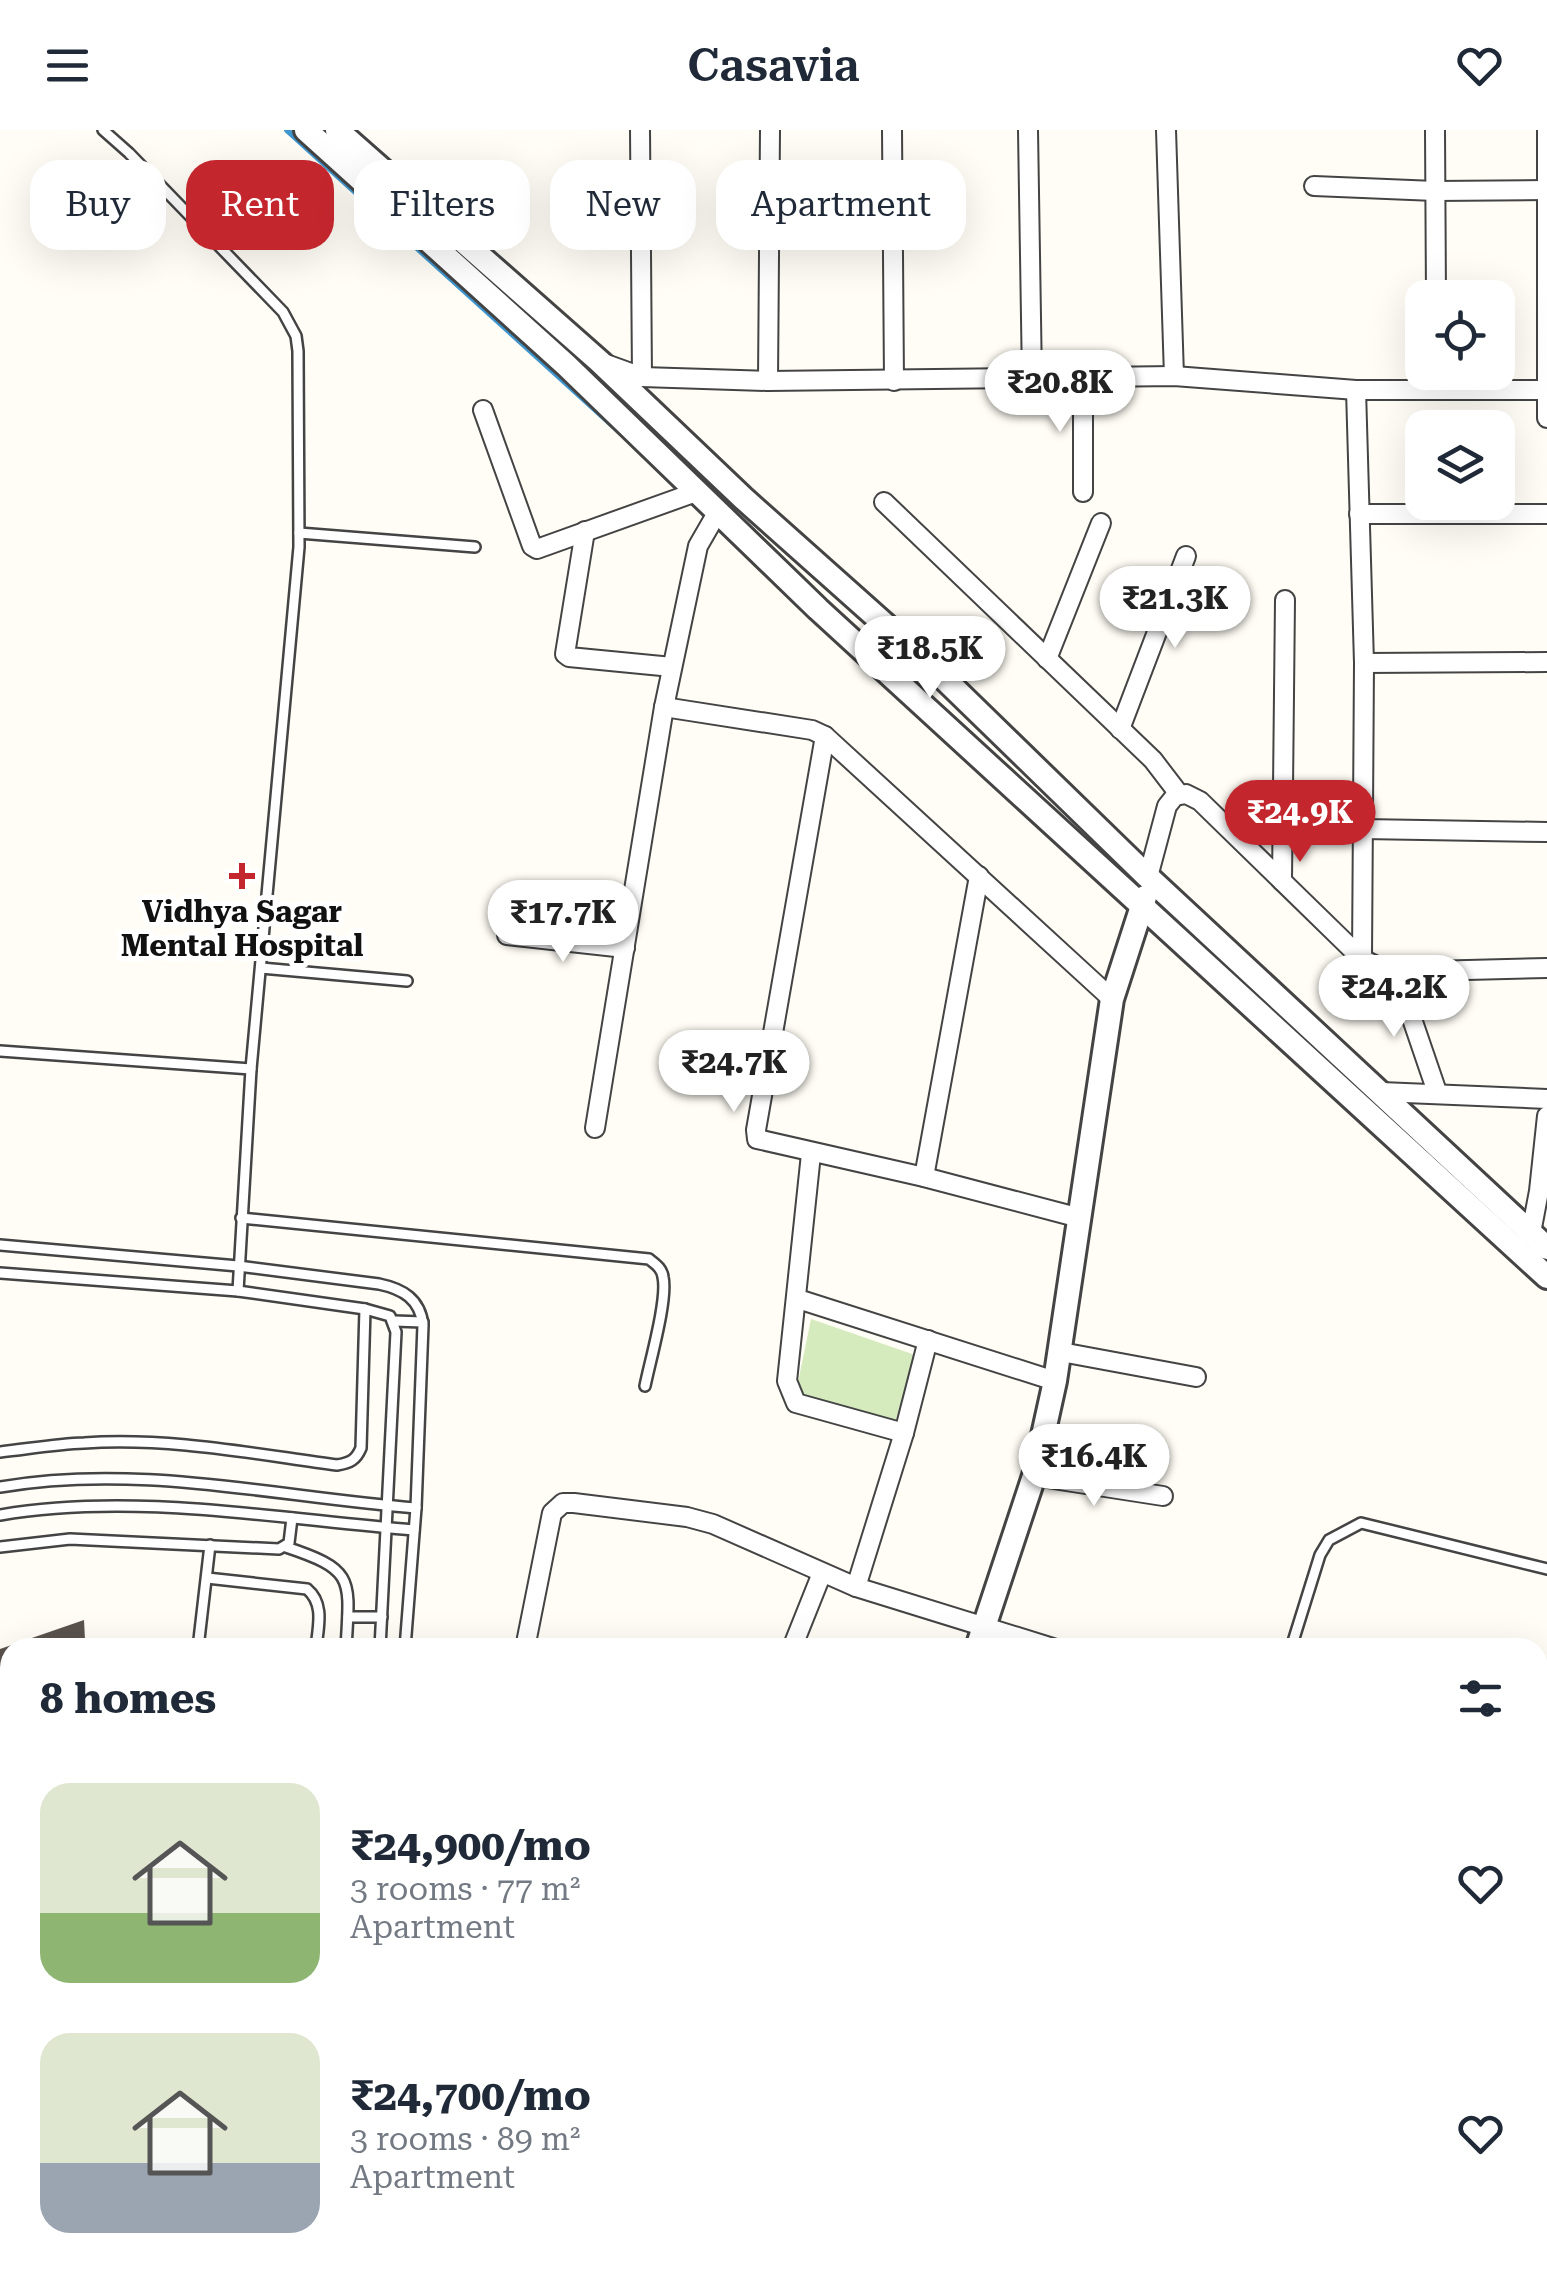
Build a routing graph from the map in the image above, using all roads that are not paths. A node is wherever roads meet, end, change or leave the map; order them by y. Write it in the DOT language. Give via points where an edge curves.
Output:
graph roads {
  1 [pos="103,130"];
  2 [pos="306,130"];
  3 [pos="337,130"];
  4 [pos="640,130"];
  5 [pos="770,130"];
  6 [pos="892,130"];
  7 [pos="1028,130"];
  8 [pos="1166,130"];
  9 [pos="1435,130"];
  10 [pos="1546,130"];
  11 [pos="1314,186"];
  12 [pos="1546,190"];
  13 [pos="1435,191"];
  14 [pos="1436,280"];
  15 [pos="599,361"];
  16 [pos="1174,376"];
  17 [pos="642,377"];
  18 [pos="1084,378"];
  19 [pos="1032,380"];
  20 [pos="768,381"];
  21 [pos="894,381"];
  22 [pos="1405,385"];
  23 [pos="1515,388"];
  24 [pos="1356,390"];
  25 [pos="1546,390"];
  26 [pos="483,410"];
  27 [pos="1547,418"];
  28 [pos="696,492"];
  29 [pos="1084,492"];
  30 [pos="884,502"];
  31 [pos="717,513"];
  32 [pos="1359,514"];
  33 [pos="1547,514"];
  34 [pos="1100,522"];
  35 [pos="585,531"];
  36 [pos="299,533"];
  37 [pos="475,547"];
  38 [pos="1186,556"];
  39 [pos="1285,600"];
  40 [pos="1047,659"];
  41 [pos="1547,662"];
  42 [pos="1364,663"];
  43 [pos="672,667"];
  44 [pos="664,707"];
  45 [pos="1120,729"];
  46 [pos="825,736"];
  47 [pos="1179,794"];
  48 [pos="1363,829"];
  49 [pos="1547,832"];
  50 [pos="979,876"];
  51 [pos="1148,877"];
  52 [pos="1282,880"];
  53 [pos="1143,907"];
  54 [pos="507,935"];
  55 [pos="624,948"];
  56 [pos="1362,959"];
  57 [pos="261,968"];
  58 [pos="1547,968"];
  59 [pos="1396,972"];
  60 [pos="407,981"];
  61 [pos="1112,1000"];
  62 [pos="0,1051"];
  63 [pos="251,1070"];
  64 [pos="1381,1092"];
  65 [pos="1437,1092"];
  66 [pos="1547,1100"];
  67 [pos="1547,1116"];
  68 [pos="595,1128"];
  69 [pos="811,1154"];
  70 [pos="924,1177"];
  71 [pos="1543,1191"];
  72 [pos="241,1218"];
  73 [pos="1080,1218"];
  74 [pos="1539,1241"];
  75 [pos="0,1245"];
  76 [pos="238,1266"];
  77 [pos="0,1273"];
  78 [pos="1547,1277"];
  79 [pos="238,1291"];
  80 [pos="798,1299"];
  81 [pos="365,1310"];
  82 [pos="394,1321"];
  83 [pos="423,1322"];
  84 [pos="928,1340"];
  85 [pos="1062,1352"];
  86 [pos="1196,1377"];
  87 [pos="1055,1381"];
  88 [pos="646,1386"];
  89 [pos="904,1433"];
  90 [pos="0,1452"];
  91 [pos="1034,1476"];
  92 [pos="0,1486"];
  93 [pos="1162,1496"];
  94 [pos="388,1506"];
  95 [pos="416,1508"];
  96 [pos="0,1515"];
  97 [pos="292,1518"];
  98 [pos="387,1528"];
  99 [pos="414,1530"];
  100 [pos="210,1545"];
  101 [pos="0,1547"];
  102 [pos="286,1547"];
  103 [pos="1547,1570"];
  104 [pos="822,1573"];
  105 [pos="207,1578"];
  106 [pos="856,1586"];
  107 [pos="348,1617"];
  108 [pos="382,1617"];
  109 [pos="199,1638"];
  110 [pos="317,1638"];
  111 [pos="347,1638"];
  112 [pos="381,1638"];
  113 [pos="406,1638"];
  114 [pos="529,1638"];
  115 [pos="796,1638"];
  116 [pos="981,1638"];
  117 [pos="1295,1638"];
  1 -- 36 [label="lane" via="290,323 298,351"];
  2 -- 28 [label="street"];
  3 -- 15 [label="street"];
  4 -- 17 [label="street"];
  5 -- 20 [label="street"];
  6 -- 21 [label="street"];
  7 -- 19 [label="street"];
  8 -- 16 [label="street"];
  9 -- 13 [label="street"];
  10 -- 12 [label="street"];
  11 -- 13 [label="street"];
  12 -- 13 [label="street"];
  12 -- 25 [label="street"];
  13 -- 14 [label="street"];
  15 -- 17 [label="street"];
  15 -- 51 [label="street" via="927,662"];
  16 -- 18 [label="street"];
  16 -- 24 [label="street"];
  17 -- 20 [label="street"];
  18 -- 19 [label="street"];
  18 -- 29 [label="street"];
  19 -- 21 [label="street"];
  20 -- 21 [label="street"];
  22 -- 24 [label="street"];
  23 -- 25 [label="street"];
  24 -- 32 [label="street"];
  25 -- 27 [label="street"];
  26 -- 35 [label="street" via="533,548"];
  28 -- 31 [label="street"];
  28 -- 35 [label="street"];
  30 -- 40 [label="street"];
  31 -- 43 [label="street" via="698,546"];
  31 -- 53 [label="street"];
  32 -- 33 [label="street"];
  32 -- 42 [label="street"];
  34 -- 40 [label="street"];
  35 -- 43 [label="street" via="565,654"];
  36 -- 37 [label="lane"];
  36 -- 57 [label="lane"];
  38 -- 45 [label="street"];
  39 -- 52 [label="street"];
  40 -- 45 [label="street"];
  41 -- 42 [label="street"];
  42 -- 48 [label="street"];
  43 -- 44 [label="street"];
  44 -- 46 [label="street"];
  44 -- 55 [label="street"];
  45 -- 47 [label="street"];
  46 -- 50 [label="street"];
  46 -- 69 [label="street" via="755,1135"];
  47 -- 51 [label="street" via="1167,806"];
  47 -- 52 [label="street" via="1200,800"];
  48 -- 49 [label="street"];
  48 -- 56 [label="street"];
  50 -- 61 [label="street"];
  50 -- 70 [label="street"];
  51 -- 53 [label="street"];
  51 -- 64 [label="street"];
  52 -- 56 [label="street"];
  53 -- 61 [label="street"];
  53 -- 78 [label="street"];
  54 -- 55 [label="street"];
  55 -- 68 [label="street"];
  56 -- 59 [label="street"];
  57 -- 60 [label="lane"];
  57 -- 63 [label="lane"];
  58 -- 59 [label="street"];
  59 -- 65 [label="street"];
  61 -- 73 [label="street"];
  62 -- 63 [label="lane"];
  63 -- 72 [label="lane"];
  64 -- 65 [label="street"];
  64 -- 74 [label="street"];
  65 -- 66 [label="street"];
  67 -- 71 [label="street"];
  69 -- 70 [label="street"];
  69 -- 80 [label="street"];
  70 -- 73 [label="street"];
  71 -- 74 [label="street"];
  72 -- 76 [label="lane"];
  72 -- 88 [label="lane" via="649,1259 664,1275 664,1292"];
  73 -- 85 [label="street"];
  75 -- 76 [label="lane"];
  76 -- 79 [label="lane"];
  76 -- 83 [label="lane" via="394,1287 417,1303"];
  77 -- 79 [label="lane"];
  79 -- 81 [label="lane"];
  80 -- 84 [label="street"];
  80 -- 89 [label="street" via="787,1381 792,1398"];
  81 -- 82 [label="lane"];
  81 -- 90 [label="lane" via="361,1448 349,1464 86,1442"];
  82 -- 83 [label="lane"];
  82 -- 94 [label="lane"];
  83 -- 95 [label="lane"];
  84 -- 87 [label="street"];
  84 -- 89 [label="street"];
  85 -- 86 [label="street"];
  85 -- 87 [label="street"];
  87 -- 91 [label="street"];
  89 -- 106 [label="street"];
  91 -- 93 [label="street"];
  91 -- 116 [label="street"];
  92 -- 94 [label="lane" via="171,1479"];
  94 -- 95 [label="lane"];
  94 -- 98 [label="lane"];
  95 -- 99 [label="lane"];
  96 -- 97 [label="lane" via="76,1505"];
  97 -- 98 [label="lane"];
  97 -- 102 [label="lane"];
  98 -- 99 [label="lane"];
  98 -- 108 [label="lane"];
  99 -- 113 [label="lane"];
  100 -- 101 [label="lane" via="70,1540"];
  100 -- 102 [label="lane"];
  100 -- 105 [label="lane"];
  102 -- 107 [label="lane" via="341,1572"];
  103 -- 117 [label="lane" via="1362,1522 1329,1540"];
  104 -- 106 [label="street"];
  104 -- 114 [label="street" via="700,1521 563,1503 552,1513"];
  104 -- 115 [label="street"];
  105 -- 109 [label="lane"];
  105 -- 110 [label="lane" via="307,1589 320,1612"];
  106 -- 116 [label="street"];
  107 -- 108 [label="lane"];
  107 -- 111 [label="lane"];
  108 -- 112 [label="lane"];
}
